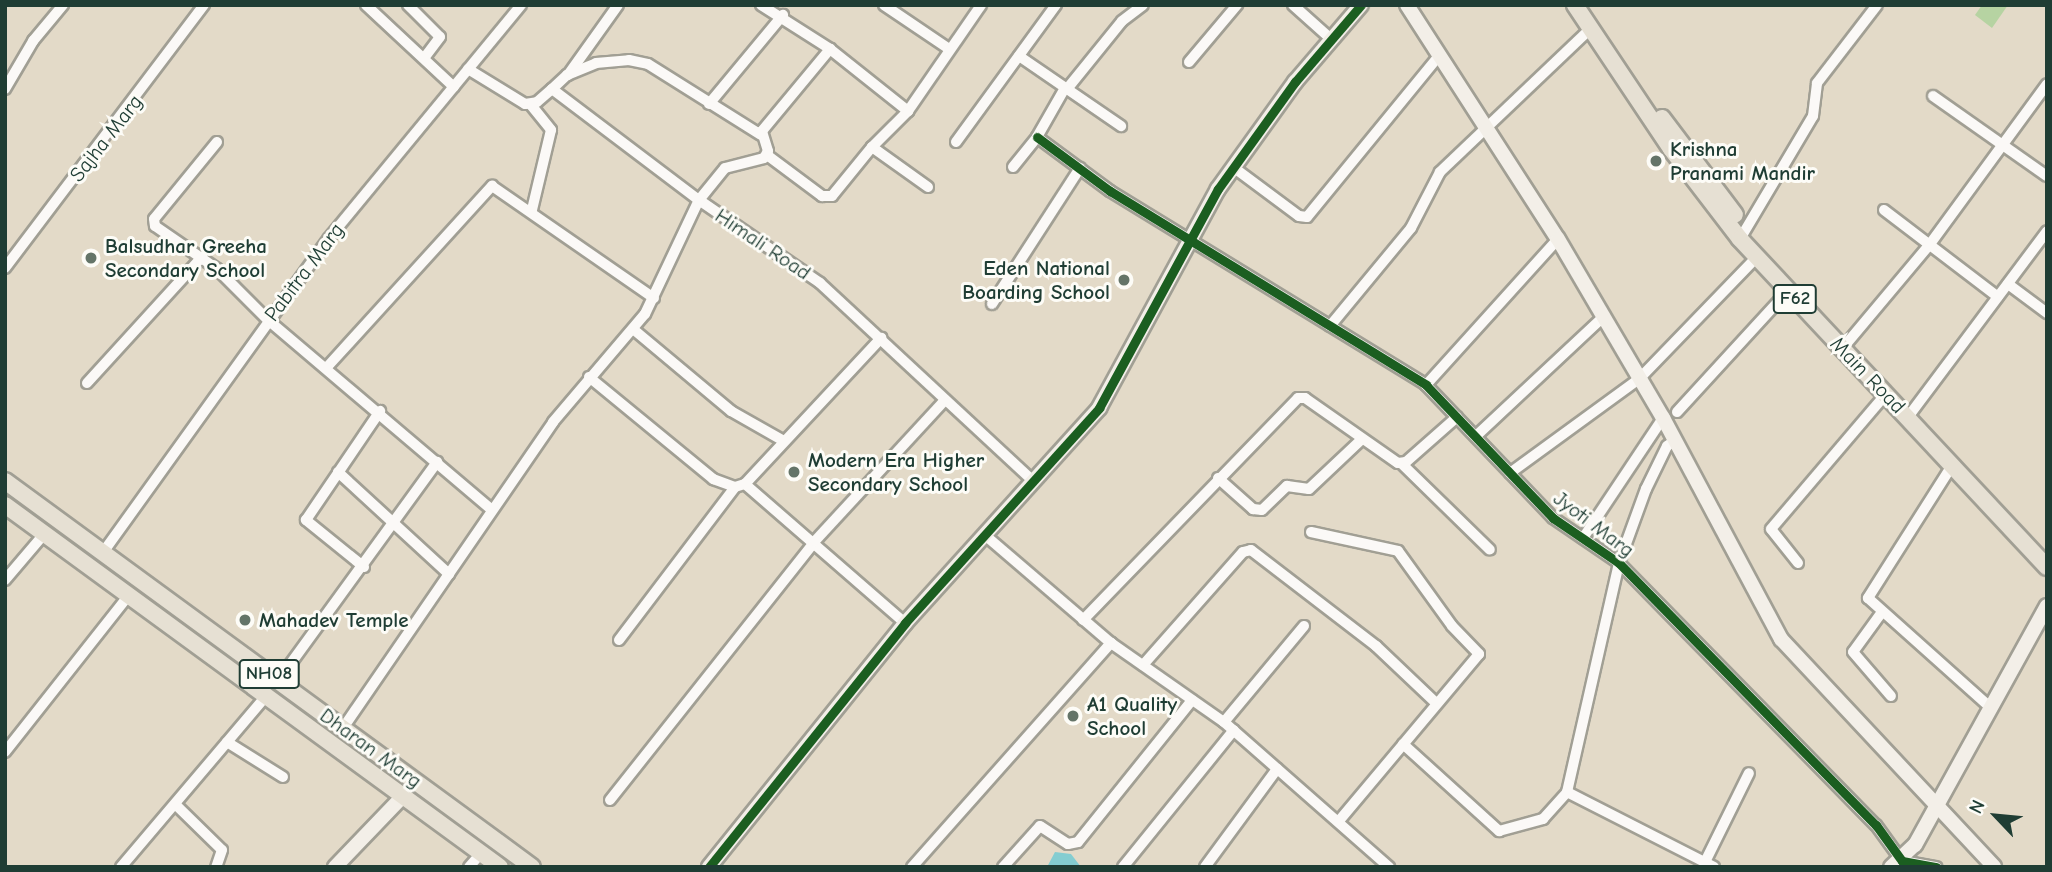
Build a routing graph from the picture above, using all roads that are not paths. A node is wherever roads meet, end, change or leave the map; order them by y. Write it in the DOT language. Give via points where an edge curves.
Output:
graph roads {
  1 [pos="63,5"];
  2 [pos="204,5"];
  3 [pos="366,5"];
  4 [pos="408,5"];
  5 [pos="521,5"];
  6 [pos="618,5"];
  7 [pos="761,5"];
  8 [pos="884,5"];
  9 [pos="981,5"];
  10 [pos="1056,5"];
  11 [pos="1143,5"];
  12 [pos="1237,5"];
  13 [pos="1293,5"];
  14 [pos="1361,5"];
  15 [pos="1407,5"];
  16 [pos="1576,5"];
  17 [pos="1588,5"];
  18 [pos="1877,5"];
  19 [pos="783,15"];
  20 [pos="1591,28"];
  21 [pos="1331,39"];
  22 [pos="830,48"];
  23 [pos="949,50"];
  24 [pos="1019,56"];
  25 [pos="424,58"];
  26 [pos="1437,58"];
  27 [pos="1189,62"];
  28 [pos="468,69"];
  29 [pos="567,75"];
  30 [pos="2047,84"];
  31 [pos="454,87"];
  32 [pos="1066,88"];
  33 [pos="5,89"];
  34 [pos="552,89"];
  35 [pos="1933,96"];
  36 [pos="709,104"];
  37 [pos="531,105"];
  38 [pos="908,111"];
  39 [pos="1486,125"];
  40 [pos="1121,126"];
  41 [pos="761,135"];
  42 [pos="1037,137"];
  43 [pos="217,142"];
  44 [pos="956,142"];
  45 [pos="2003,144"];
  46 [pos="872,147"];
  47 [pos="767,155"];
  48 [pos="1013,167"];
  49 [pos="1233,167"];
  50 [pos="1080,168"];
  51 [pos="2047,176"];
  52 [pos="928,187"];
  53 [pos="699,200"];
  54 [pos="532,210"];
  55 [pos="1884,210"];
  56 [pos="2047,231"];
  57 [pos="1743,235"];
  58 [pos="1558,239"];
  59 [pos="1190,241"];
  60 [pos="1930,244"];
  61 [pos="202,257"];
  62 [pos="1757,257"];
  63 [pos="5,268"];
  64 [pos="2008,284"];
  65 [pos="1788,291"];
  66 [pos="1998,297"];
  67 [pos="654,299"];
  68 [pos="992,304"];
  69 [pos="2047,313"];
  70 [pos="1603,317"];
  71 [pos="268,320"];
  72 [pos="1330,326"];
  73 [pos="633,329"];
  74 [pos="881,338"];
  75 [pos="1845,346"];
  76 [pos="328,366"];
  77 [pos="589,377"];
  78 [pos="1639,379"];
  79 [pos="88,383"];
  80 [pos="1426,385"];
  81 [pos="1886,394"];
  82 [pos="944,401"];
  83 [pos="380,411"];
  84 [pos="1677,412"];
  85 [pos="1910,415"];
  86 [pos="1457,416"];
  87 [pos="1662,418"];
  88 [pos="1476,436"];
  89 [pos="1362,439"];
  90 [pos="782,440"];
  91 [pos="1674,441"];
  92 [pos="437,462"];
  93 [pos="1401,463"];
  94 [pos="1953,464"];
  95 [pos="338,472"];
  96 [pos="1510,472"];
  97 [pos="1218,478"];
  98 [pos="5,481"];
  99 [pos="1034,482"];
  100 [pos="740,485"];
  101 [pos="5,505"];
  102 [pos="491,509"];
  103 [pos="394,523"];
  104 [pos="1311,532"];
  105 [pos="45,533"];
  106 [pos="986,536"];
  107 [pos="1583,538"];
  108 [pos="815,541"];
  109 [pos="1490,550"];
  110 [pos="104,551"];
  111 [pos="2047,552"];
  112 [pos="1619,563"];
  113 [pos="1798,563"];
  114 [pos="363,567"];
  115 [pos="2047,567"];
  116 [pos="449,573"];
  117 [pos="5,580"];
  118 [pos="130,594"];
  119 [pos="2047,606"];
  120 [pos="1882,612"];
  121 [pos="1083,620"];
  122 [pos="905,623"];
  123 [pos="1304,626"];
  124 [pos="619,640"];
  125 [pos="1111,643"];
  126 [pos="1143,666"];
  127 [pos="278,681"];
  128 [pos="266,696"];
  129 [pos="1891,696"];
  130 [pos="1192,700"];
  131 [pos="1436,703"];
  132 [pos="1989,706"];
  133 [pos="1224,722"];
  134 [pos="343,727"];
  135 [pos="1234,730"];
  136 [pos="227,742"];
  137 [pos="1403,744"];
  138 [pos="5,752"];
  139 [pos="1277,769"];
  140 [pos="1749,773"];
  141 [pos="283,777"];
  142 [pos="1567,792"];
  143 [pos="403,796"];
  144 [pos="610,800"];
  145 [pos="1935,803"];
  146 [pos="176,805"];
  147 [pos="1338,822"];
  148 [pos="481,853"];
  149 [pos="1709,864"];
  150 [pos="1897,864"];
  151 [pos="121,867"];
  152 [pos="216,867"];
  153 [pos="335,867"];
  154 [pos="469,867"];
  155 [pos="500,867"];
  156 [pos="532,867"];
  157 [pos="709,867"];
  158 [pos="912,867"];
  159 [pos="1003,867"];
  160 [pos="1123,867"];
  161 [pos="1205,867"];
  162 [pos="1389,867"];
  163 [pos="1936,867"];
  164 [pos="1994,867"];
  1 -- 33 [label="street" via="33,41"];
  2 -- 63 [label="street, Sajha Marg"];
  3 -- 25 [label="street"];
  4 -- 25 [label="street" via="440,37"];
  5 -- 28 [label="street, Pabitra Marg"];
  6 -- 29 [label="street"];
  7 -- 19 [label="street"];
  8 -- 23 [label="street"];
  9 -- 23 [label="street"];
  10 -- 24 [label="street"];
  11 -- 32 [label="street" via="1122,21"];
  12 -- 27 [label="street"];
  13 -- 21 [label="street"];
  14 -- 21 [label="street"];
  15 -- 26 [label="street"];
  16 -- 20 [label="main road, Main Road / F62"];
  17 -- 57 [label="main road, Main Road / F62" via="1629,73"];
  18 -- 57 [label="street" via="1817,83 1813,116"];
  19 -- 22 [label="street"];
  19 -- 36 [label="street"];
  20 -- 39 [label="street"];
  20 -- 57 [label="main road, Main Road / F62" via="1671,149"];
  21 -- 49 [label="street"];
  22 -- 38 [label="street"];
  22 -- 41 [label="street"];
  23 -- 38 [label="street"];
  24 -- 32 [label="street"];
  24 -- 44 [label="street"];
  25 -- 31 [label="street"];
  26 -- 39 [label="street"];
  26 -- 49 [label="street" via="1307,217 1298,216"];
  28 -- 31 [label="street, Pabitra Marg"];
  28 -- 37 [label="street"];
  29 -- 34 [label="street"];
  29 -- 36 [label="street" via="596,63 629,60 648,64"];
  30 -- 45 [label="street"];
  31 -- 71 [label="street, Pabitra Marg"];
  32 -- 40 [label="street"];
  32 -- 42 [label="street"];
  34 -- 37 [label="street"];
  34 -- 53 [label="street, Himali Road"];
  35 -- 45 [label="street"];
  36 -- 41 [label="street"];
  37 -- 54 [label="street" via="551,130"];
  38 -- 46 [label="street"];
  39 -- 58 [label="street"];
  39 -- 72 [label="street" via="1440,172 1411,228"];
  41 -- 47 [label="street"];
  42 -- 48 [label="street"];
  42 -- 50 [label="street, Jyoti Marg"];
  43 -- 61 [label="street" via="154,219 155,226"];
  45 -- 51 [label="street"];
  45 -- 60 [label="street"];
  46 -- 47 [label="street" via="832,196 810,190"];
  46 -- 52 [label="street"];
  47 -- 53 [label="street" via="725,168"];
  49 -- 59 [label="street"];
  50 -- 59 [label="street, Jyoti Marg"];
  50 -- 68 [label="street"];
  53 -- 67 [label="street" via="662,272"];
  53 -- 74 [label="street, Himali Road" via="820,283"];
  54 -- 67 [label="street"];
  54 -- 76 [label="street" via="490,187"];
  55 -- 60 [label="street"];
  56 -- 64 [label="street"];
  57 -- 62 [label="main road, Main Road / F62"];
  57 -- 75 [label="main road, Main Road / F62"];
  58 -- 70 [label="street"];
  58 -- 80 [label="street"];
  59 -- 72 [label="street, Jyoti Marg"];
  59 -- 99 [label="street" via="1099,408"];
  60 -- 66 [label="street"];
  60 -- 75 [label="street"];
  61 -- 71 [label="street"];
  61 -- 79 [label="street"];
  62 -- 65 [label="main road, Main Road / F62"];
  62 -- 78 [label="street"];
  64 -- 66 [label="street"];
  64 -- 69 [label="street"];
  65 -- 75 [label="main road, Main Road / F62"];
  65 -- 84 [label="street"];
  66 -- 85 [label="street"];
  67 -- 73 [label="street"];
  70 -- 78 [label="street"];
  70 -- 88 [label="street"];
  71 -- 76 [label="street"];
  71 -- 110 [label="street, Pabitra Marg"];
  72 -- 80 [label="street, Jyoti Marg"];
  73 -- 77 [label="street"];
  73 -- 90 [label="street" via="731,411"];
  74 -- 82 [label="street, Himali Road"];
  74 -- 90 [label="street"];
  75 -- 81 [label="main road, Main Road / F62"];
  75 -- 85 [label="main road, Main Road / F62"];
  76 -- 83 [label="street"];
  77 -- 100 [label="street" via="713,479"];
  77 -- 102 [label="street"];
  78 -- 87 [label="street"];
  78 -- 96 [label="street"];
  80 -- 86 [label="street, Jyoti Marg"];
  81 -- 85 [label="main road, Main Road / F62"];
  81 -- 113 [label="street" via="1771,529"];
  82 -- 99 [label="street, Himali Road"];
  82 -- 108 [label="street"];
  83 -- 92 [label="street"];
  83 -- 95 [label="street"];
  85 -- 94 [label="main road, Main Road / F62"];
  85 -- 111 [label="main road, Main Road / F62"];
  86 -- 88 [label="street, Jyoti Marg"];
  86 -- 93 [label="street"];
  87 -- 91 [label="street"];
  87 -- 107 [label="street"];
  88 -- 96 [label="street, Jyoti Marg"];
  89 -- 93 [label="street"];
  89 -- 97 [label="street" via="1309,489 1287,486 1262,510 1254,509"];
  89 -- 97 [label="street" via="1300,397"];
  90 -- 100 [label="street"];
  91 -- 112 [label="street" via="1667,446 1646,489"];
  91 -- 145 [label="street" via="1781,639"];
  92 -- 102 [label="street"];
  92 -- 103 [label="street"];
  93 -- 109 [label="street"];
  94 -- 115 [label="main road, Main Road / F62"];
  94 -- 120 [label="street" via="1869,592 1871,602"];
  95 -- 103 [label="street"];
  95 -- 114 [label="street" via="307,523"];
  96 -- 107 [label="street, Jyoti Marg" via="1553,518"];
  97 -- 121 [label="street"];
  98 -- 110 [label="main road, Dharan Marg / NH08"];
  99 -- 106 [label="street"];
  100 -- 108 [label="street"];
  100 -- 124 [label="street"];
  101 -- 105 [label="main road, Dharan Marg / NH08"];
  102 -- 116 [label="street"];
  103 -- 114 [label="street"];
  103 -- 116 [label="street"];
  104 -- 131 [label="street" via="1398,551 1452,626 1478,651 1477,660"];
  105 -- 117 [label="street"];
  105 -- 118 [label="main road, Dharan Marg / NH08"];
  106 -- 121 [label="street"];
  106 -- 122 [label="street"];
  107 -- 112 [label="street, Jyoti Marg"];
  108 -- 122 [label="street"];
  108 -- 144 [label="street"];
  110 -- 127 [label="main road, Dharan Marg / NH08"];
  112 -- 142 [label="street"];
  112 -- 150 [label="street, Jyoti Marg" via="1876,825"];
  114 -- 127 [label="street"];
  116 -- 134 [label="street"];
  118 -- 128 [label="main road, Dharan Marg / NH08"];
  118 -- 138 [label="street"];
  119 -- 132 [label="street"];
  120 -- 129 [label="street" via="1853,652"];
  120 -- 132 [label="street"];
  121 -- 125 [label="street"];
  122 -- 157 [label="street"];
  123 -- 133 [label="street"];
  125 -- 126 [label="street"];
  125 -- 158 [label="street"];
  126 -- 130 [label="street"];
  126 -- 131 [label="street" via="1243,552 1251,550 1376,646"];
  127 -- 134 [label="main road, Dharan Marg / NH08"];
  128 -- 136 [label="street"];
  128 -- 143 [label="main road, Dharan Marg / NH08"];
  130 -- 133 [label="street"];
  130 -- 159 [label="street" via="1078,842 1068,844 1040,826"];
  131 -- 137 [label="street"];
  132 -- 145 [label="street"];
  133 -- 135 [label="street"];
  134 -- 156 [label="main road, Dharan Marg / NH08"];
  135 -- 139 [label="street"];
  135 -- 160 [label="street"];
  136 -- 141 [label="street"];
  136 -- 146 [label="street"];
  137 -- 142 [label="street" via="1499,831 1543,819"];
  137 -- 147 [label="street"];
  139 -- 147 [label="street"];
  139 -- 161 [label="street"];
  140 -- 149 [label="street"];
  142 -- 149 [label="street"];
  143 -- 148 [label="main road, Dharan Marg / NH08"];
  143 -- 153 [label="street"];
  145 -- 150 [label="street" via="1915,845"];
  145 -- 164 [label="street"];
  146 -- 151 [label="street"];
  146 -- 152 [label="street" via="222,850"];
  147 -- 162 [label="street"];
  148 -- 154 [label="street"];
  148 -- 155 [label="main road, Dharan Marg / NH08"];
  150 -- 163 [label="street"];
}
